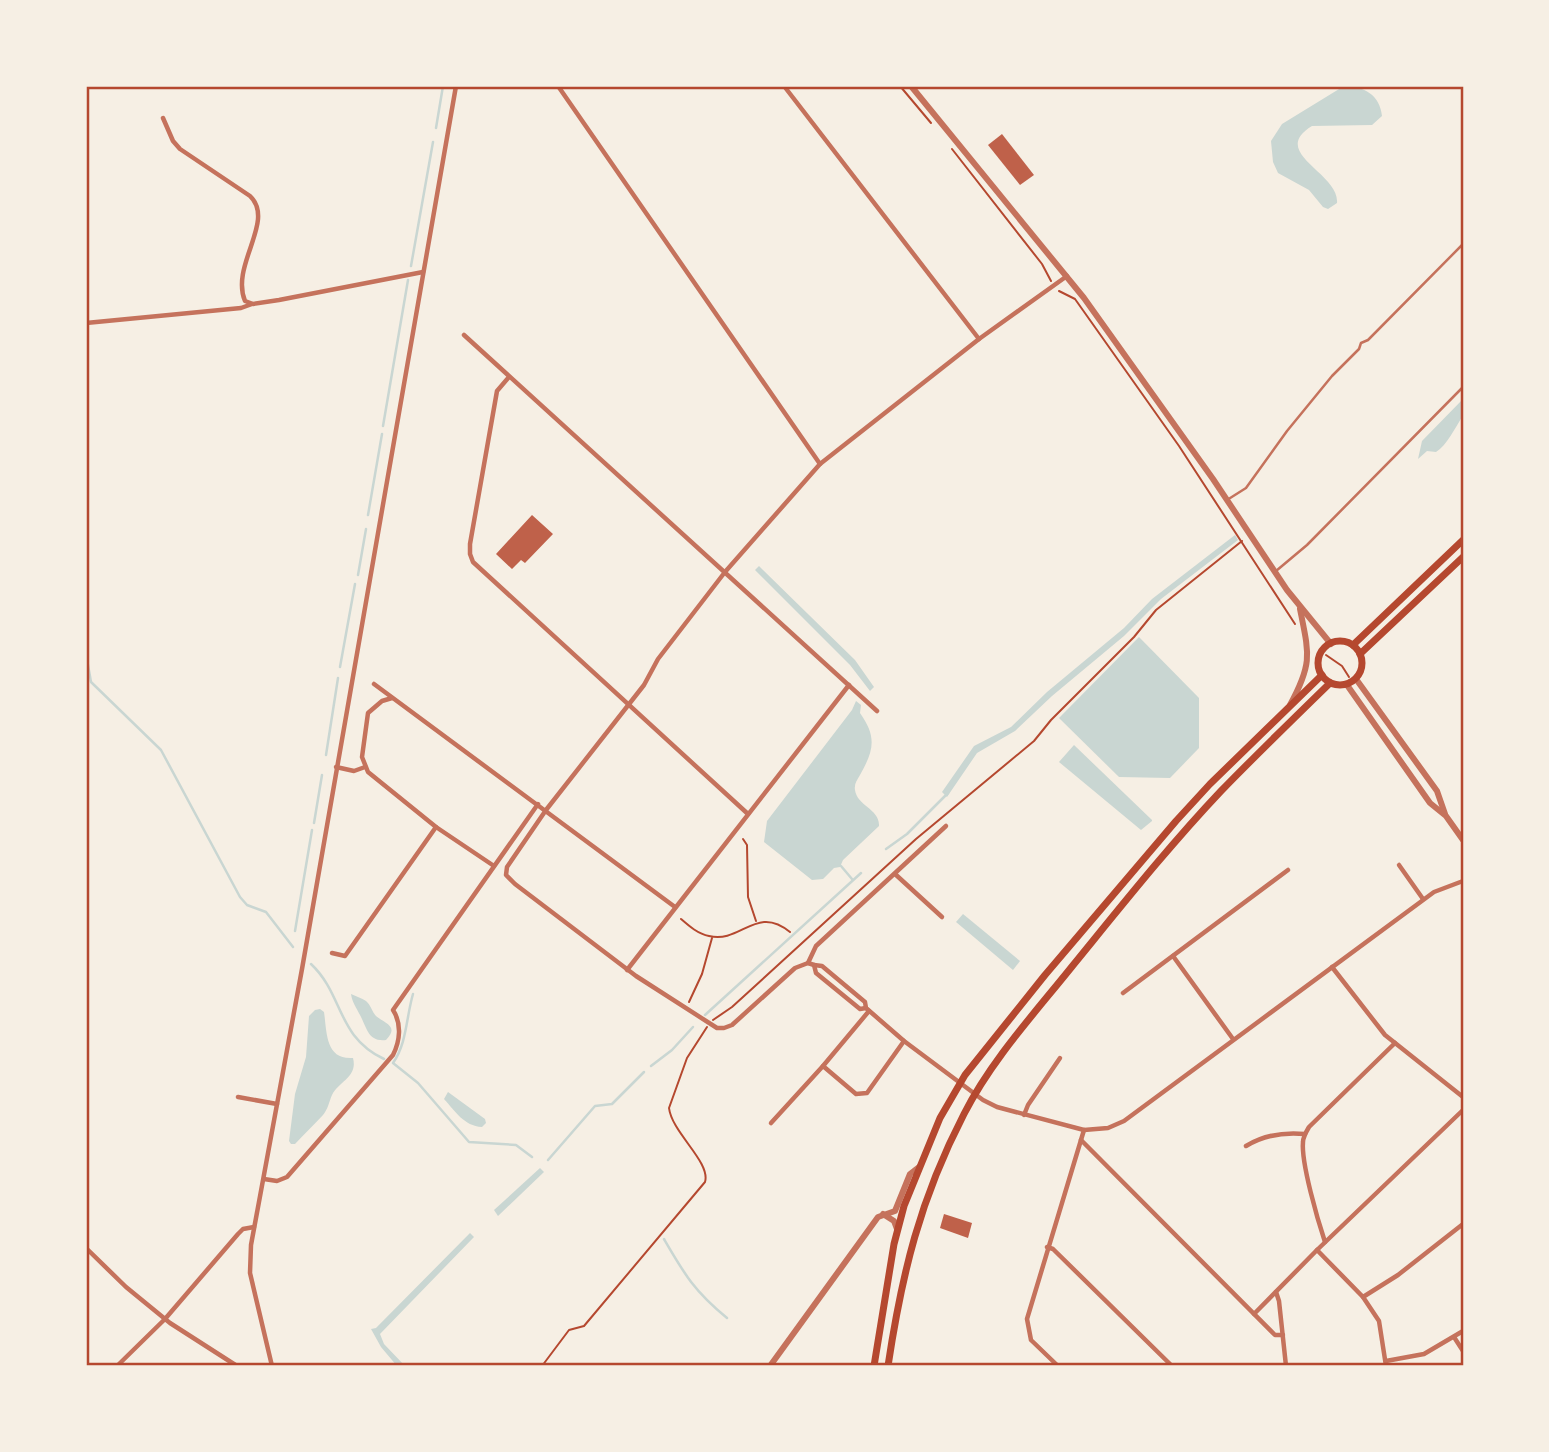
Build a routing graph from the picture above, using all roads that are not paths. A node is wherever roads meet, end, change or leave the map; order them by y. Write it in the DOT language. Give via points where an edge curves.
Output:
graph roads {
  1 [pos="456,86"];
  2 [pos="558,86"];
  3 [pos="784,86"];
  4 [pos="911,86"];
  5 [pos="163,118"];
  6 [pos="1463,244"];
  7 [pos="423,272"];
  8 [pos="1067,276"];
  9 [pos="253,304"];
  10 [pos="86,323"];
  11 [pos="464,335"];
  12 [pos="979,339"];
  13 [pos="509,377"];
  14 [pos="1463,387"];
  15 [pos="820,464"];
  16 [pos="1227,500"];
  17 [pos="1463,540"];
  18 [pos="1463,557"];
  19 [pos="724,572"];
  20 [pos="1275,572"];
  21 [pos="1299,607"];
  22 [pos="1331,644"];
  23 [pos="1353,645"];
  24 [pos="1360,654"];
  25 [pos="1322,675"];
  26 [pos="1351,680"];
  27 [pos="1330,683"];
  28 [pos="374,684"];
  29 [pos="849,685"];
  30 [pos="393,698"];
  31 [pos="628,705"];
  32 [pos="1289,706"];
  33 [pos="877,711"];
  34 [pos="336,767"];
  35 [pos="365,767"];
  36 [pos="538,804"];
  37 [pos="546,810"];
  38 [pos="748,814"];
  39 [pos="1446,816"];
  40 [pos="946,826"];
  41 [pos="436,827"];
  42 [pos="1463,840"];
  43 [pos="1399,865"];
  44 [pos="494,866"];
  45 [pos="1288,870"];
  46 [pos="895,874"];
  47 [pos="1463,881"];
  48 [pos="1423,899"];
  49 [pos="676,907"];
  50 [pos="942,917"];
  51 [pos="332,953"];
  52 [pos="1172,956"];
  53 [pos="811,964"];
  54 [pos="1332,967"];
  55 [pos="627,970"];
  56 [pos="1123,993"];
  57 [pos="867,1009"];
  58 [pos="1233,1039"];
  59 [pos="904,1041"];
  60 [pos="1395,1043"];
  61 [pos="1060,1058"];
  62 [pos="823,1066"];
  63 [pos="961,1083"];
  64 [pos="976,1093"];
  65 [pos="237,1097"];
  66 [pos="1463,1097"];
  67 [pos="277,1104"];
  68 [pos="1463,1110"];
  69 [pos="1024,1115"];
  70 [pos="771,1123"];
  71 [pos="1084,1130"];
  72 [pos="1305,1134"];
  73 [pos="1081,1140"];
  74 [pos="1246,1146"];
  75 [pos="919,1167"];
  76 [pos="264,1179"];
  77 [pos="886,1216"];
  78 [pos="1463,1224"];
  79 [pos="254,1227"];
  80 [pos="897,1229"];
  81 [pos="1325,1242"];
  82 [pos="1047,1247"];
  83 [pos="86,1248"];
  84 [pos="1317,1250"];
  85 [pos="1276,1292"];
  86 [pos="1363,1297"];
  87 [pos="1254,1314"];
  88 [pos="165,1319"];
  89 [pos="1463,1331"];
  90 [pos="1283,1335"];
  91 [pos="1454,1337"];
  92 [pos="1463,1351"];
  93 [pos="1386,1364"];
  94 [pos="117,1366"];
  95 [pos="237,1366"];
  96 [pos="272,1366"];
  97 [pos="770,1366"];
  98 [pos="874,1366"];
  99 [pos="888,1366"];
  100 [pos="1058,1366"];
  101 [pos="1172,1366"];
  102 [pos="1286,1366"];
  1 -- 7 [label="street"];
  2 -- 15 [label="street"];
  3 -- 12 [label="street"];
  4 -- 8 [label="street"];
  5 -- 9 [label="street" via="180,149 258,204 260,217 240,289 245,301"];
  6 -- 16 [label="lane" via="1362,343 1287,431 1246,488"];
  7 -- 9 [label="street"];
  7 -- 34 [label="street"];
  8 -- 12 [label="street"];
  8 -- 16 [label="street"];
  9 -- 10 [label="street"];
  11 -- 13 [label="street"];
  12 -- 15 [label="street"];
  13 -- 19 [label="street"];
  13 -- 31 [label="street" via="497,391 470,554 483,572"];
  14 -- 20 [label="lane"];
  15 -- 19 [label="street"];
  16 -- 20 [label="street"];
  17 -- 23 [label="main road"];
  18 -- 24 [label="main road"];
  19 -- 29 [label="street"];
  19 -- 31 [label="street"];
  20 -- 21 [label="street"];
  21 -- 22 [label="street"];
  21 -- 32 [label="street" via="1308,665"];
  22 -- 23 [label="main road"];
  22 -- 25 [label="main road" via="1319,657"];
  23 -- 24 [label="main road"];
  24 -- 26 [label="main road" via="1363,664"];
  25 -- 27 [label="main road"];
  25 -- 32 [label="main road"];
  26 -- 27 [label="main road"];
  26 -- 39 [label="street" via="1430,803"];
  26 -- 39 [label="street" via="1436,789"];
  27 -- 64 [label="main road" via="1157,863 1021,1029"];
  28 -- 30 [label="street"];
  29 -- 33 [label="street"];
  29 -- 38 [label="street"];
  30 -- 35 [label="street" via="368,713 362,757"];
  30 -- 36 [label="street"];
  31 -- 37 [label="street"];
  31 -- 38 [label="street"];
  32 -- 63 [label="main road" via="1146,856 992,1039"];
  34 -- 35 [label="street" via="354,771"];
  34 -- 67 [label="street"];
  35 -- 41 [label="street"];
  36 -- 37 [label="street"];
  36 -- 44 [label="street"];
  37 -- 49 [label="street"];
  37 -- 55 [label="street" via="506,875"];
  38 -- 49 [label="street"];
  39 -- 42 [label="street"];
  40 -- 46 [label="street"];
  41 -- 44 [label="street"];
  41 -- 51 [label="street" via="345,956"];
  43 -- 48 [label="street"];
  44 -- 76 [label="street" via="393,1010 399,1038 393,1055 287,1177"];
  45 -- 52 [label="street"];
  46 -- 50 [label="street"];
  46 -- 53 [label="street" via="816,946"];
  47 -- 48 [label="street"];
  48 -- 54 [label="street"];
  49 -- 55 [label="street"];
  52 -- 56 [label="street"];
  52 -- 58 [label="street"];
  53 -- 55 [label="street" via="794,968 724,1028 710,1024"];
  53 -- 57 [label="street" via="851,1002"];
  54 -- 58 [label="street"];
  54 -- 60 [label="street"];
  57 -- 59 [label="street"];
  57 -- 62 [label="street"];
  58 -- 71 [label="street" via="1116,1125"];
  59 -- 62 [label="street" via="867,1093 856,1094"];
  59 -- 63 [label="street"];
  60 -- 66 [label="street"];
  60 -- 72 [label="street"];
  61 -- 69 [label="street"];
  62 -- 70 [label="street"];
  63 -- 64 [label="street"];
  63 -- 75 [label="main road"];
  64 -- 69 [label="street" via="997,1107"];
  64 -- 99 [label="main road" via="935,1176 915,1232"];
  65 -- 67 [label="street"];
  67 -- 76 [label="street"];
  68 -- 81 [label="street"];
  69 -- 71 [label="street"];
  71 -- 73 [label="street"];
  72 -- 74 [label="street" via="1258,1138"];
  72 -- 81 [label="street" via="1303,1152"];
  73 -- 82 [label="street"];
  73 -- 87 [label="street"];
  75 -- 77 [label="street" via="910,1174 895,1211"];
  75 -- 80 [label="main road"];
  76 -- 79 [label="street"];
  77 -- 80 [label="street"];
  77 -- 97 [label="street" via="878,1217"];
  78 -- 86 [label="street"];
  79 -- 88 [label="street" via="238,1234"];
  79 -- 96 [label="street" via="250,1273"];
  80 -- 98 [label="main road"];
  81 -- 84 [label="street"];
  82 -- 100 [label="street" via="1027,1319 1031,1340"];
  82 -- 101 [label="street"];
  83 -- 88 [label="street"];
  84 -- 85 [label="street"];
  84 -- 86 [label="street"];
  85 -- 87 [label="street"];
  85 -- 90 [label="street"];
  86 -- 93 [label="street" via="1379,1321"];
  87 -- 90 [label="street" via="1275,1335"];
  88 -- 94 [label="street"];
  88 -- 95 [label="street"];
  89 -- 91 [label="street"];
  90 -- 102 [label="street"];
  91 -- 92 [label="street"];
  91 -- 93 [label="street" via="1424,1354"];
}
